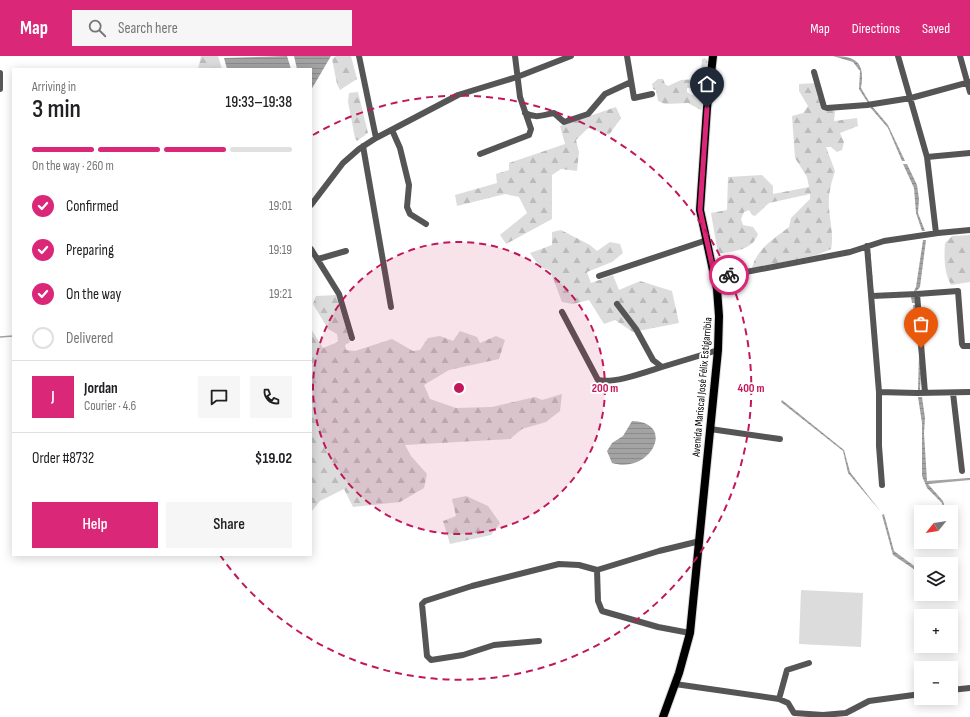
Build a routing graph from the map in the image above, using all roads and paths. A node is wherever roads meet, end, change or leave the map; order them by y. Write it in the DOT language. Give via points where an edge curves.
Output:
graph roads {
  1 [pos="359,56"];
  2 [pos="515,56"];
  3 [pos="571,56"];
  4 [pos="627,56"];
  5 [pos="713,56"];
  6 [pos="898,56"];
  7 [pos="960,56"];
  8 [pos="814,72"];
  9 [pos="0,73"];
  10 [pos="517,77"];
  11 [pos="632,82"];
  12 [pos="969,83"];
  13 [pos="0,89"];
  14 [pos="970,92"];
  15 [pos="652,94"];
  16 [pos="911,98"];
  17 [pos="525,113"];
  18 [pos="392,130"];
  19 [pos="376,138"];
  20 [pos="364,146"];
  21 [pos="970,153"];
  22 [pos="480,154"];
  23 [pos="927,157"];
  24 [pos="312,204"];
  25 [pos="426,224"];
  26 [pos="970,230"];
  27 [pos="936,233"];
  28 [pos="707,240"];
  29 [pos="868,246"];
  30 [pos="312,250"];
  31 [pos="346,251"];
  32 [pos="318,259"];
  33 [pos="599,276"];
  34 [pos="715,278"];
  35 [pos="913,295"];
  36 [pos="872,296"];
  37 [pos="617,304"];
  38 [pos="391,307"];
  39 [pos="562,312"];
  40 [pos="352,338"];
  41 [pos="970,346"];
  42 [pos="718,350"];
  43 [pos="662,367"];
  44 [pos="879,392"];
  45 [pos="970,392"];
  46 [pos="921,393"];
  47 [pos="953,393"];
  48 [pos="710,430"];
  49 [pos="780,439"];
  50 [pos="962,471"];
  51 [pos="882,485"];
  52 [pos="700,541"];
  53 [pos="597,570"];
  54 [pos="690,633"];
  55 [pos="539,641"];
  56 [pos="809,663"];
  57 [pos="675,684"];
  58 [pos="970,688"];
  59 [pos="958,689"];
  60 [pos="914,695"];
  61 [pos="779,699"];
  62 [pos="824,716"];
  63 [pos="662,717"];
  1 -- 19 [label="street"];
  2 -- 10 [label="street"];
  3 -- 10 [label="street"];
  4 -- 11 [label="street"];
  5 -- 28 [label="main road, Avenida Mariscal José Félix Estigarribia" via="700,210"];
  6 -- 16 [label="street"];
  7 -- 12 [label="street"];
  8 -- 16 [label="street" via="826,108"];
  9 -- 13 [label="street"];
  10 -- 17 [label="street"];
  10 -- 18 [label="street" via="458,95"];
  11 -- 15 [label="street" via="634,98"];
  11 -- 17 [label="street" via="605,94 588,114 568,122 564,122 554,113 540,117 532,117"];
  12 -- 14 [label="street"];
  12 -- 16 [label="street"];
  16 -- 23 [label="street"];
  17 -- 22 [label="street" via="530,135"];
  18 -- 19 [label="street"];
  18 -- 25 [label="street" via="400,148 408,186 407,207 410,214"];
  19 -- 20 [label="street"];
  20 -- 24 [label="street" via="343,163"];
  20 -- 38 [label="street"];
  21 -- 23 [label="street"];
  23 -- 27 [label="street"];
  26 -- 27 [label="street"];
  27 -- 29 [label="street"];
  28 -- 33 [label="street"];
  28 -- 34 [label="main road, Avenida Mariscal José Félix Estigarribia"];
  29 -- 34 [label="street" via="850,252"];
  29 -- 36 [label="street"];
  30 -- 32 [label="street"];
  31 -- 32 [label="street"];
  32 -- 40 [label="street" via="339,294"];
  34 -- 42 [label="main road, Avenida Mariscal José Félix Estigarribia" via="719,316"];
  35 -- 36 [label="street"];
  35 -- 41 [label="street" via="958,291 962,344"];
  35 -- 46 [label="street"];
  36 -- 44 [label="street"];
  37 -- 43 [label="street" via="636,329 653,360"];
  39 -- 43 [label="street" via="598,380 604,381"];
  42 -- 43 [label="street"];
  42 -- 48 [label="main road, Avenida Mariscal José Félix Estigarribia"];
  44 -- 46 [label="street"];
  44 -- 51 [label="street"];
  45 -- 47 [label="street"];
  46 -- 47 [label="street"];
  47 -- 50 [label="street"];
  48 -- 49 [label="street"];
  48 -- 52 [label="main road, Avenida Mariscal José Félix Estigarribia"];
  52 -- 53 [label="street"];
  52 -- 54 [label="main road, Avenida Mariscal José Félix Estigarribia"];
  53 -- 54 [label="street" via="598,601 602,611 658,628"];
  53 -- 55 [label="street" via="579,565 559,564 472,586 422,604 427,656 431,660 502,644"];
  54 -- 57 [label="main road, Avenida Mariscal José Félix Estigarribia"];
  56 -- 61 [label="street" via="787,670"];
  57 -- 61 [label="street"];
  57 -- 63 [label="main road, Avenida Mariscal José Félix Estigarribia"];
  58 -- 59 [label="street"];
  60 -- 62 [label="street" via="873,700 846,713"];
  61 -- 62 [label="street" via="788,703 794,713"];
}
